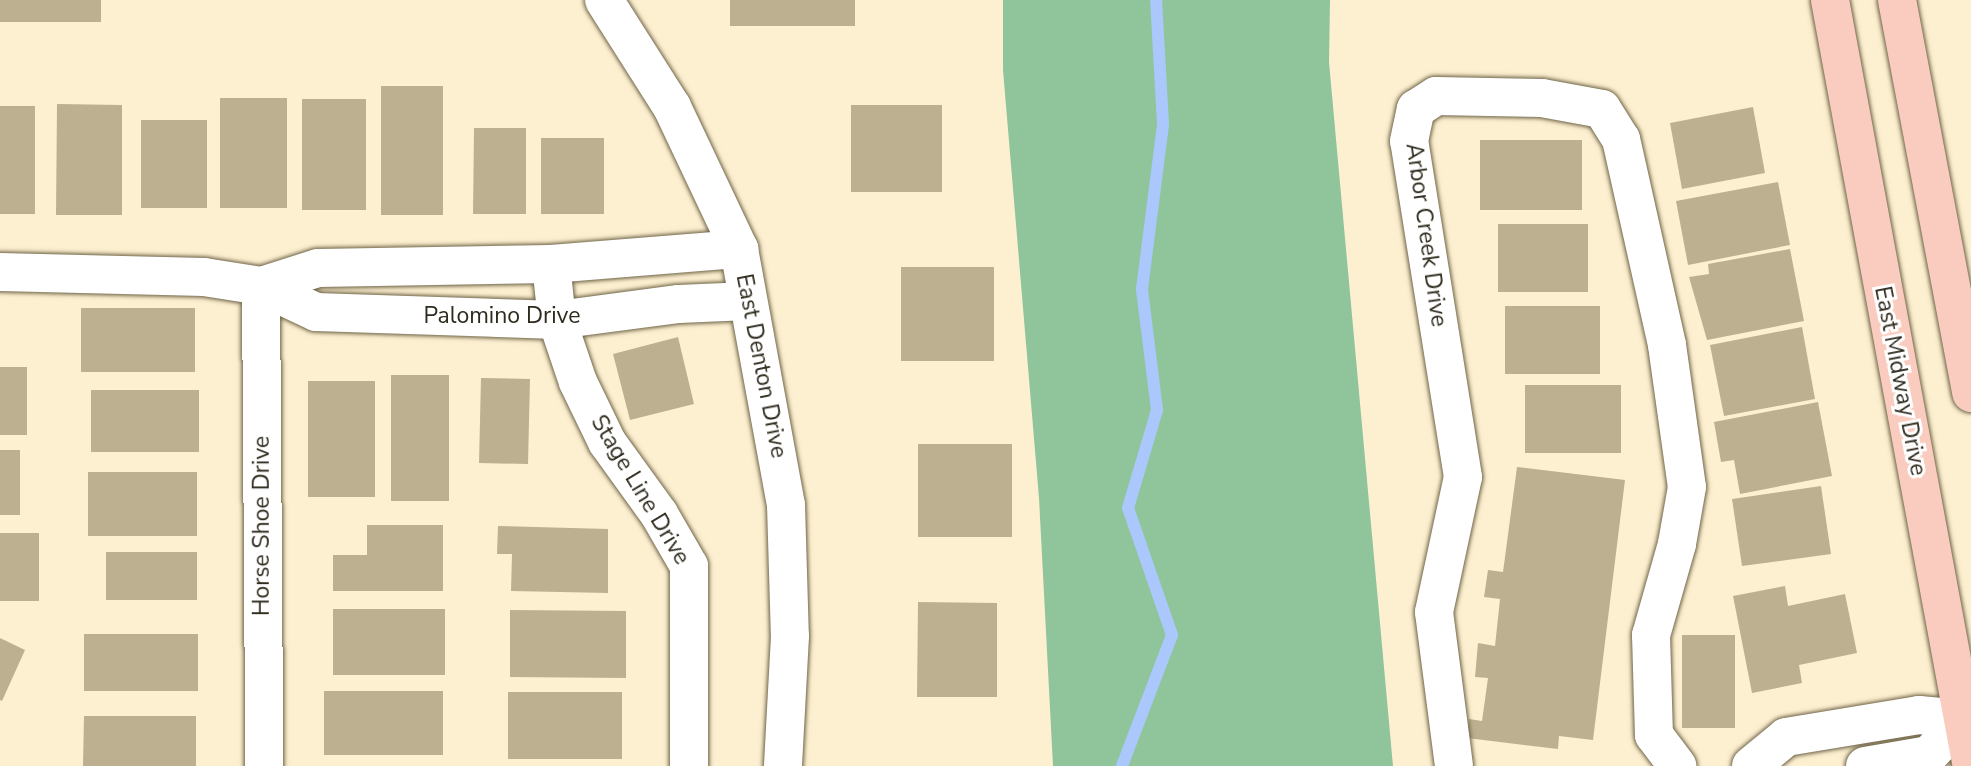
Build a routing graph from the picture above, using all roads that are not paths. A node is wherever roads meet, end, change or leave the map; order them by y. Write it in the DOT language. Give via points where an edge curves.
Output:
graph roads {
  1 [pos="604,0"];
  2 [pos="1830,0"];
  3 [pos="1897,0"];
  4 [pos="739,248"];
  5 [pos="551,264"];
  6 [pos="0,272"];
  7 [pos="261,286"];
  8 [pos="748,301"];
  9 [pos="557,320"];
  10 [pos="1971,393"];
  11 [pos="1967,719"];
  12 [pos="1971,762"];
  13 [pos="264,766"];
  14 [pos="689,766"];
  15 [pos="783,766"];
  16 [pos="1454,766"];
  17 [pos="1677,766"];
  18 [pos="1751,766"];
  19 [pos="1865,766"];
  1 -- 4 [label="street, East Denton Drive" via="672,107"];
  2 -- 11 [label="main road, East Midway Drive"];
  3 -- 10 [label="main road"];
  4 -- 5 [label="street, Palomino Drive"];
  4 -- 8 [label="street, East Denton Drive"];
  5 -- 7 [label="street, Palomino Drive" via="318,268"];
  5 -- 9 [label="street, Stage Line Drive"];
  6 -- 7 [label="street, Palomino Drive" via="204,277"];
  7 -- 9 [label="street, Palomino Drive" via="316,312"];
  7 -- 13 [label="street, Horse Shoe Drive"];
  8 -- 9 [label="street, Palomino Drive" via="679,304"];
  8 -- 15 [label="street, East Denton Drive" via="786,505 790,636"];
  9 -- 14 [label="street, Stage Line Drive" via="578,382 607,442 659,513 689,566"];
  11 -- 12 [label="main road, East Midway Drive"];
  11 -- 18 [label="street" via="1919,715 1786,737"];
  11 -- 19 [label="street" via="1929,755"];
  16 -- 17 [label="street, Arbor Creek Drive" via="1434,612 1463,477 1409,141 1416,109 1436,96 1542,98 1602,109 1621,139 1667,345 1687,487 1677,544 1651,635 1654,735"];
}
